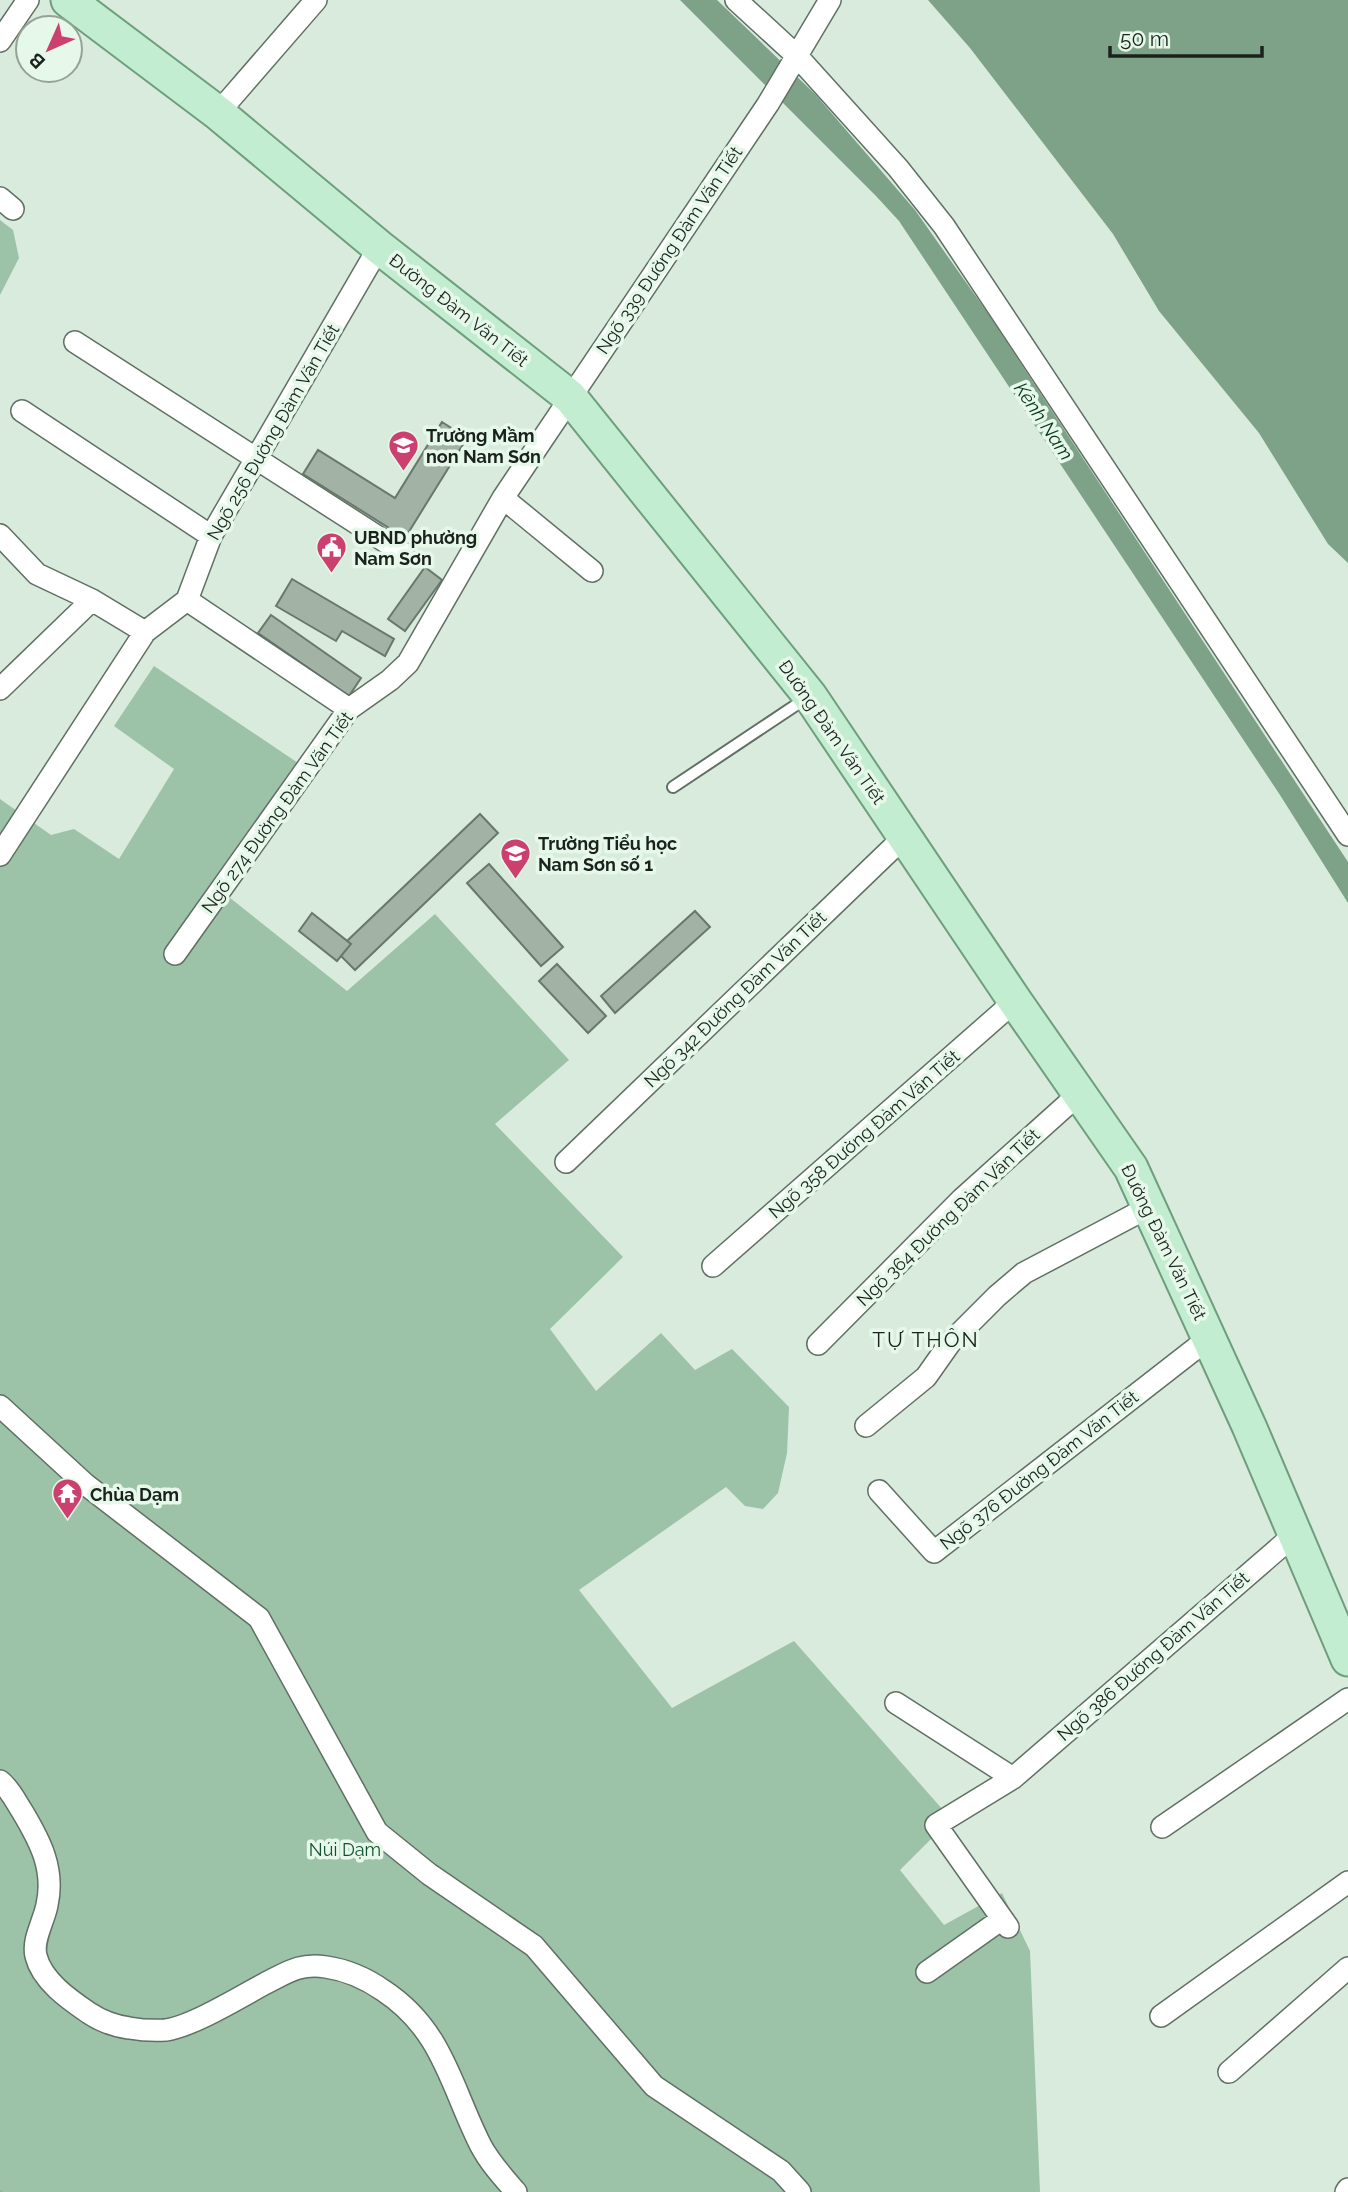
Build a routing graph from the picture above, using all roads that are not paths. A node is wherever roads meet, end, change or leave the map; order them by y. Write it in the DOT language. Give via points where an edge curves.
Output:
graph roads {
  1 [pos="28,0"];
  2 [pos="68,0"];
  3 [pos="316,0"];
  4 [pos="736,0"];
  5 [pos="830,0"];
  6 [pos="0,41"];
  7 [pos="797,55"];
  8 [pos="218,113"];
  9 [pos="379,247"];
  10 [pos="75,342"];
  11 [pos="570,397"];
  12 [pos="22,411"];
  13 [pos="256,459"];
  14 [pos="503,498"];
  15 [pos="0,535"];
  16 [pos="211,536"];
  17 [pos="403,553"];
  18 [pos="592,571"];
  19 [pos="92,600"];
  20 [pos="187,600"];
  21 [pos="145,632"];
  22 [pos="0,689"];
  23 [pos="810,696"];
  24 [pos="349,709"];
  25 [pos="673,787"];
  26 [pos="1348,835"];
  27 [pos="905,836"];
  28 [pos="0,855"];
  29 [pos="175,954"];
  30 [pos="1015,1001"];
  31 [pos="1080,1093"];
  32 [pos="566,1162"];
  33 [pos="1149,1207"];
  34 [pos="713,1266"];
  35 [pos="1209,1338"];
  36 [pos="818,1344"];
  37 [pos="0,1406"];
  38 [pos="866,1426"];
  39 [pos="879,1491"];
  40 [pos="1294,1535"];
  41 [pos="1348,1659"];
  42 [pos="1348,1699"];
  43 [pos="896,1703"];
  44 [pos="1013,1778"];
  45 [pos="0,1781"];
  46 [pos="1162,1827"];
  47 [pos="1348,1882"];
  48 [pos="1348,1968"];
  49 [pos="927,1972"];
  50 [pos="1161,2016"];
  51 [pos="1228,2072"];
  52 [pos="516,2192"];
  53 [pos="800,2192"];
  1 -- 6 [label="street"];
  2 -- 8 [label="main road, Đường Đàm Văn Tiết"];
  3 -- 8 [label="street"];
  4 -- 7 [label="street"];
  5 -- 7 [label="street, Ngõ 339 Đường Đàm Văn Tiết"];
  7 -- 11 [label="street, Ngõ 339 Đường Đàm Văn Tiết"];
  7 -- 26 [label="street" via="944,226"];
  8 -- 9 [label="main road, Đường Đàm Văn Tiết"];
  9 -- 11 [label="main road, Đường Đàm Văn Tiết"];
  9 -- 13 [label="street, Ngõ 256 Đường Đàm Văn Tiết"];
  10 -- 13 [label="street"];
  11 -- 14 [label="street, Ngõ 274 Đường Đàm Văn Tiết"];
  11 -- 23 [label="main road, Đường Đàm Văn Tiết"];
  12 -- 16 [label="street"];
  13 -- 16 [label="street, Ngõ 256 Đường Đàm Văn Tiết"];
  13 -- 17 [label="street"];
  14 -- 18 [label="street"];
  14 -- 24 [label="street, Ngõ 274 Đường Đàm Văn Tiết" via="408,663"];
  15 -- 19 [label="street" via="37,574"];
  16 -- 20 [label="street, Ngõ 256 Đường Đàm Văn Tiết"];
  19 -- 21 [label="street"];
  19 -- 22 [label="street"];
  20 -- 21 [label="street"];
  20 -- 24 [label="street"];
  21 -- 28 [label="street"];
  23 -- 25 [label="lane"];
  23 -- 27 [label="main road, Đường Đàm Văn Tiết"];
  24 -- 29 [label="street, Ngõ 274 Đường Đàm Văn Tiết"];
  27 -- 30 [label="main road, Đường Đàm Văn Tiết"];
  27 -- 32 [label="street, Ngõ 342 Đường Đàm Văn Tiết"];
  30 -- 31 [label="main road, Đường Đàm Văn Tiết"];
  30 -- 34 [label="street, Ngõ 358 Đường Đàm Văn Tiết"];
  31 -- 33 [label="main road, Đường Đàm Văn Tiết" via="1131,1168"];
  31 -- 36 [label="street, Ngõ 364 Đường Đàm Văn Tiết" via="962,1199"];
  33 -- 35 [label="main road, Đường Đàm Văn Tiết"];
  33 -- 38 [label="street" via="1024,1273 950,1343 926,1377"];
  35 -- 39 [label="street, Ngõ 376 Đường Đàm Văn Tiết" via="933,1552"];
  35 -- 40 [label="main road, Đường Đàm Văn Tiết"];
  37 -- 53 [label="street" via="85,1484 259,1618 377,1832 534,1946 654,2085 781,2171"];
  40 -- 41 [label="main road, Đường Đàm Văn Tiết"];
  40 -- 44 [label="street, Ngõ 386 Đường Đàm Văn Tiết"];
  42 -- 46 [label="street"];
  43 -- 44 [label="street"];
  44 -- 49 [label="street, Ngõ 386 Đường Đàm Văn Tiết" via="936,1825 1005,1923"];
  45 -- 52 [label="street" via="41,1842 49,1872 50,1891 35,1954 48,1978 76,2004 112,2025 167,2030 301,1966 346,1971 400,2001 422,2025 437,2046 481,2146"];
  47 -- 50 [label="street"];
  48 -- 51 [label="street"];
}
